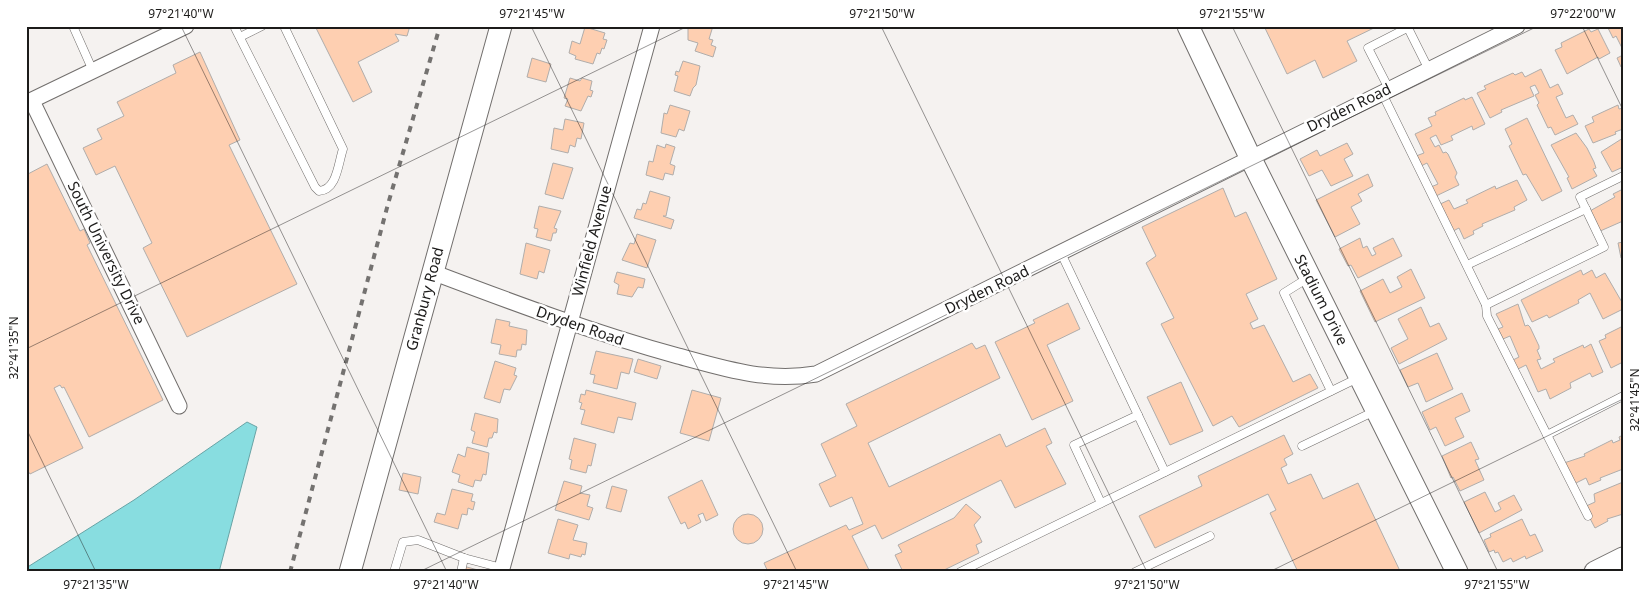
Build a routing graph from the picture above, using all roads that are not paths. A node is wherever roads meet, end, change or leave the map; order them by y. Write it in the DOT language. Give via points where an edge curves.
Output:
graph roads {
  1 [pos="74,26"];
  2 [pos="186,26"];
  3 [pos="234,26"];
  4 [pos="262,26"];
  5 [pos="284,26"];
  6 [pos="501,26"];
  7 [pos="652,26"];
  8 [pos="1188,26"];
  9 [pos="1517,26"];
  10 [pos="1410,27"];
  11 [pos="240,37"];
  12 [pos="1429,70"];
  13 [pos="93,71"];
  14 [pos="1385,91"];
  15 [pos="29,102"];
  16 [pos="1250,157"];
  17 [pos="1623,176"];
  18 [pos="1586,209"];
  19 [pos="1061,253"];
  20 [pos="1467,265"];
  21 [pos="432,272"];
  22 [pos="1310,277"];
  23 [pos="1486,305"];
  24 [pos="570,324"];
  25 [pos="1360,377"];
  26 [pos="1331,391"];
  27 [pos="1623,396"];
  28 [pos="179,406"];
  29 [pos="1376,410"];
  30 [pos="1138,415"];
  31 [pos="1547,435"];
  32 [pos="1302,446"];
  33 [pos="1165,472"];
  34 [pos="1101,503"];
  35 [pos="1588,516"];
  36 [pos="1210,536"];
  37 [pos="464,558"];
  38 [pos="1623,558"];
  39 [pos="502,570"];
  40 [pos="350,572"];
  41 [pos="394,572"];
  42 [pos="460,572"];
  43 [pos="960,572"];
  44 [pos="1135,572"];
  45 [pos="1457,572"];
  46 [pos="1595,572"];
  1 -- 13 [label="lane"];
  2 -- 13 [label="street"];
  3 -- 11 [label="lane"];
  4 -- 11 [label="lane"];
  5 -- 11 [label="lane" via="343,149 331,186 326,190 319,191 315,187"];
  6 -- 21 [label="street, Granbury Road"];
  7 -- 24 [label="street, Winfield Avenue"];
  8 -- 16 [label="street, Stadium Drive"];
  9 -- 12 [label="street, Dryden Road"];
  10 -- 12 [label="lane"];
  10 -- 14 [label="lane" via="1368,48"];
  12 -- 14 [label="street, Dryden Road"];
  13 -- 15 [label="street"];
  14 -- 16 [label="street, Dryden Road"];
  14 -- 20 [label="lane"];
  15 -- 28 [label="street, South University Drive"];
  16 -- 19 [label="street, Dryden Road"];
  16 -- 22 [label="street, Stadium Drive"];
  17 -- 18 [label="lane" via="1580,197"];
  18 -- 20 [label="lane"];
  18 -- 23 [label="lane" via="1604,247"];
  19 -- 24 [label="street, Dryden Road" via="816,374 794,378 749,375"];
  19 -- 30 [label="lane"];
  20 -- 23 [label="lane"];
  21 -- 24 [label="street, Dryden Road"];
  21 -- 40 [label="street, Granbury Road"];
  22 -- 25 [label="street, Stadium Drive"];
  22 -- 26 [label="lane" via="1284,293"];
  23 -- 31 [label="lane" via="1487,316"];
  24 -- 39 [label="street, Winfield Avenue"];
  25 -- 26 [label="lane"];
  25 -- 29 [label="street, Stadium Drive"];
  26 -- 33 [label="lane"];
  27 -- 31 [label="lane"];
  29 -- 32 [label="lane"];
  29 -- 45 [label="street, Stadium Drive"];
  30 -- 33 [label="lane"];
  30 -- 34 [label="lane" via="1074,445"];
  31 -- 35 [label="lane"];
  33 -- 34 [label="lane"];
  34 -- 43 [label="lane"];
  36 -- 44 [label="lane"];
  37 -- 39 [label="lane"];
  37 -- 41 [label="lane" via="418,540 403,542"];
  37 -- 42 [label="lane"];
  38 -- 46 [label="street"];
}
